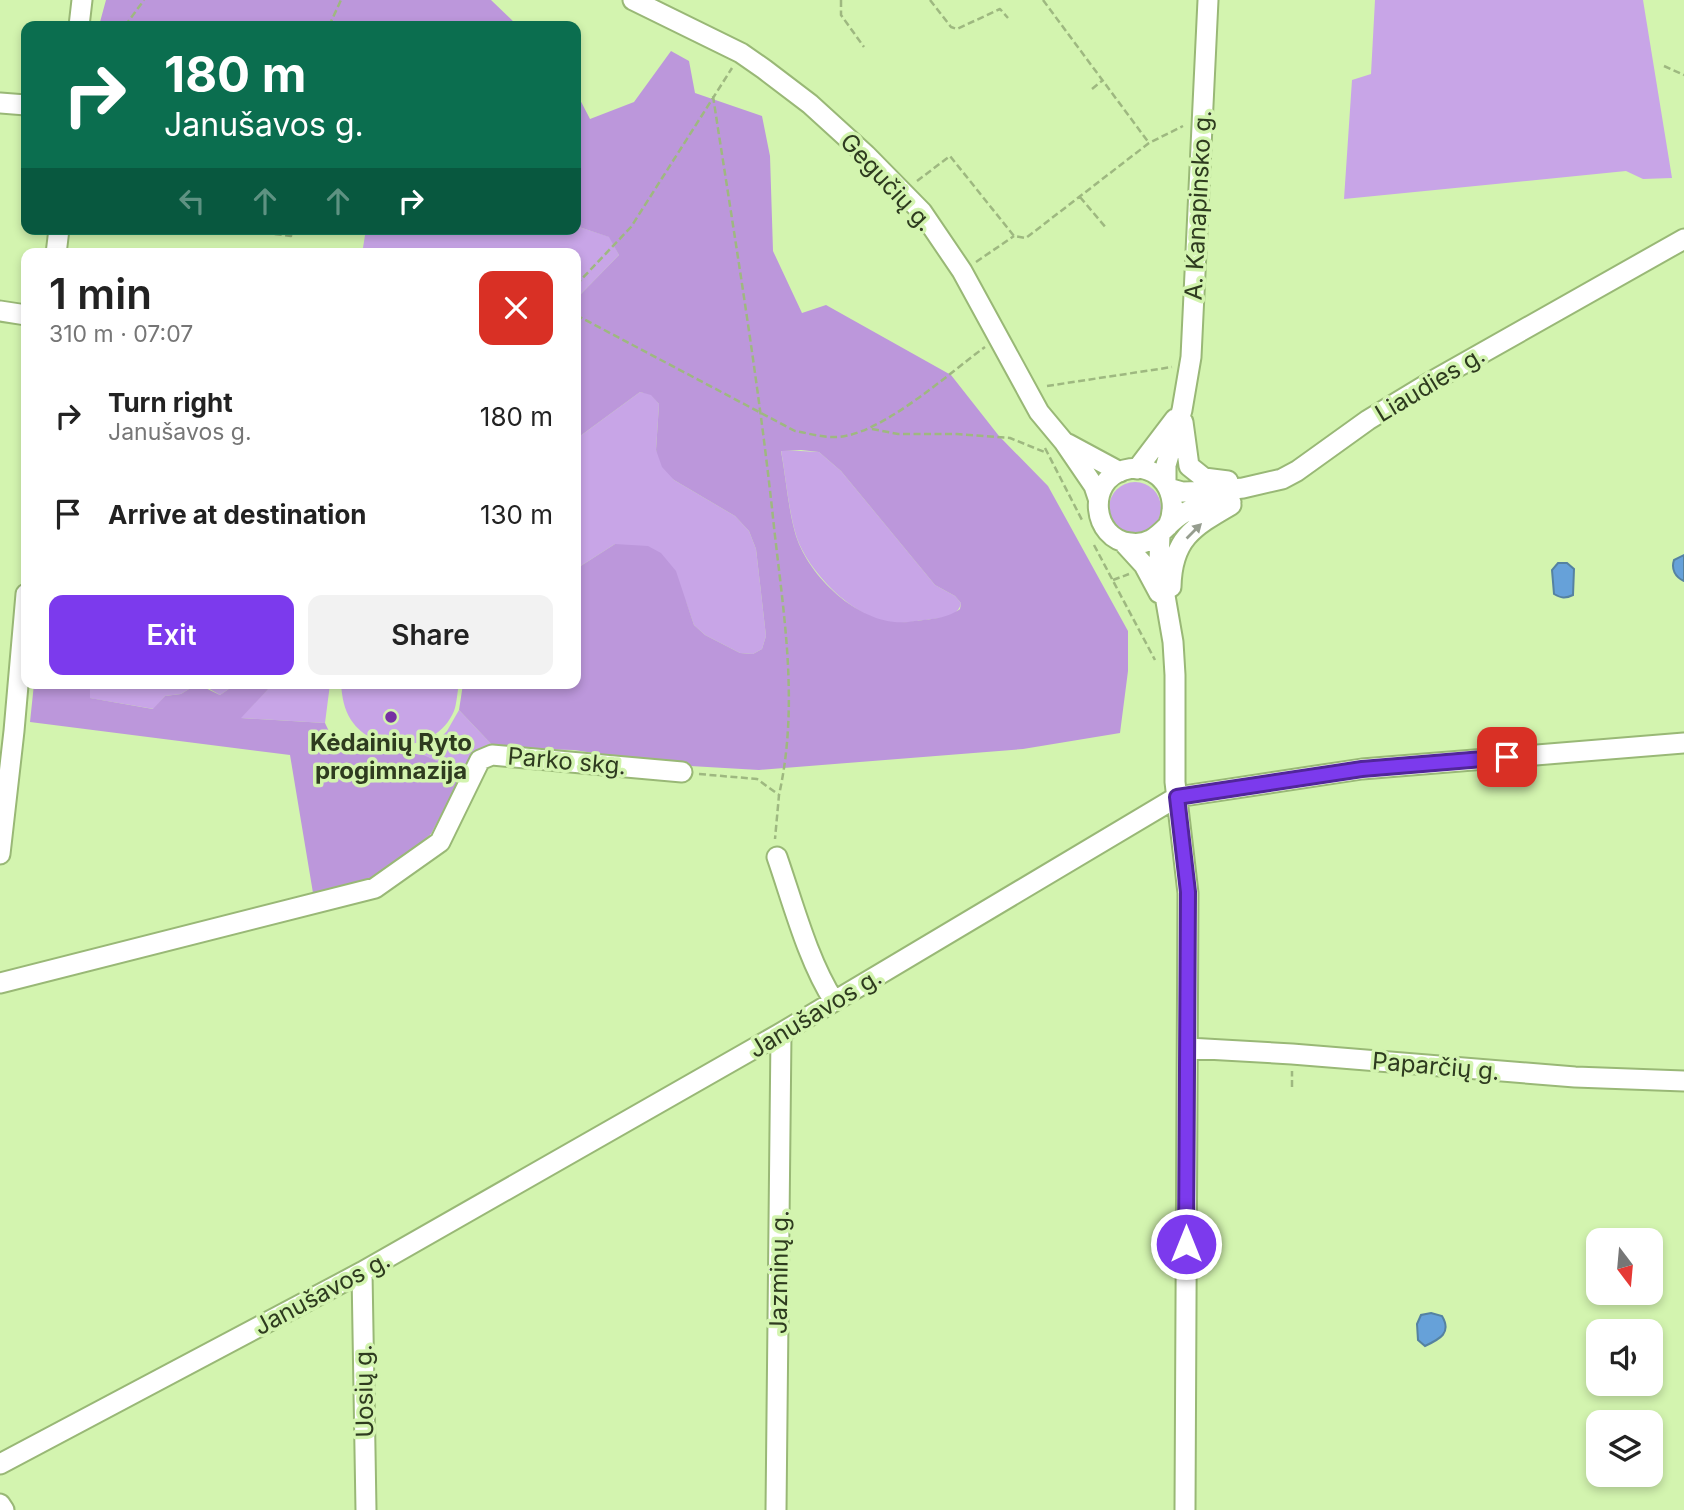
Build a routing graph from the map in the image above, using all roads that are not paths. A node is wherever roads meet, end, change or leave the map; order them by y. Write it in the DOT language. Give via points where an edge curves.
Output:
graph roads {
  1 [pos="82,0"];
  2 [pos="633,0"];
  3 [pos="1208,0"];
  4 [pos="80,21"];
  5 [pos="0,103"];
  6 [pos="21,105"];
  7 [pos="1684,239"];
  8 [pos="0,311"];
  9 [pos="21,315"];
  10 [pos="1182,410"];
  11 [pos="1064,442"];
  12 [pos="1129,470"];
  13 [pos="1282,479"];
  14 [pos="1167,486"];
  15 [pos="1098,498"];
  16 [pos="1238,500"];
  17 [pos="1164,531"];
  18 [pos="1123,542"];
  19 [pos="1170,616"];
  20 [pos="21,630"];
  21 [pos="7,730"];
  22 [pos="1684,743"];
  23 [pos="682,772"];
  24 [pos="1177,797"];
  25 [pos="0,854"];
  26 [pos="777,857"];
  27 [pos="0,983"];
  28 [pos="834,1001"];
  29 [pos="781,1033"];
  30 [pos="1188,1048"];
  31 [pos="1684,1082"];
  32 [pos="362,1272"];
  33 [pos="0,1464"];
  34 [pos="0,1504"];
  35 [pos="4,1510"];
  36 [pos="366,1510"];
  37 [pos="776,1510"];
  38 [pos="1185,1510"];
  1 -- 4 [label="street"];
  2 -- 11 [label="street, Gegučių g." via="741,53 810,104 922,212 962,271 1039,412"];
  3 -- 10 [label="street, A. Kanapinsko g." via="1189,369"];
  5 -- 6 [label="street"];
  7 -- 13 [label="street, Liaudies g." via="1429,383"];
  8 -- 9 [label="street"];
  10 -- 12 [label="street"];
  10 -- 13 [label="street" via="1189,466 1198,475 1211,481"];
  10 -- 14 [label="street" via="1166,465"];
  11 -- 12 [label="street"];
  11 -- 15 [label="street, Gegučių g."];
  12 -- 14 [label="street" via="1148,471"];
  12 -- 15 [label="street" via="1110,478"];
  13 -- 14 [label="street, Liaudies g." via="1215,491 1182,492"];
  13 -- 16 [label="street"];
  14 -- 17 [label="street" via="1173,507"];
  15 -- 18 [label="street" via="1101,522"];
  16 -- 17 [label="street" via="1196,507"];
  19 -- 16 [label="street, one-way" via="1176,551 1202,523"];
  17 -- 18 [label="street" via="1140,544"];
  17 -- 19 [label="street" via="1159,561"];
  18 -- 19 [label="street" via="1144,565"];
  19 -- 24 [label="street"];
  20 -- 21 [label="street"];
  21 -- 25 [label="street"];
  22 -- 24 [label="street, Janušavos g." via="1362,769"];
  23 -- 27 [label="street, Parko skg." via="492,755 480,761 440,842 375,888"];
  24 -- 28 [label="street, Janušavos g."];
  24 -- 30 [label="street" via="1188,892"];
  26 -- 28 [label="street"];
  28 -- 29 [label="street, Janušavos g."];
  29 -- 32 [label="street, Janušavos g."];
  29 -- 37 [label="street, Jazminų g."];
  30 -- 31 [label="street, Paparčių g."];
  30 -- 38 [label="street"];
  32 -- 33 [label="street, Janušavos g."];
  32 -- 36 [label="street, Uosių g."];
  34 -- 35 [label="street"];
}
